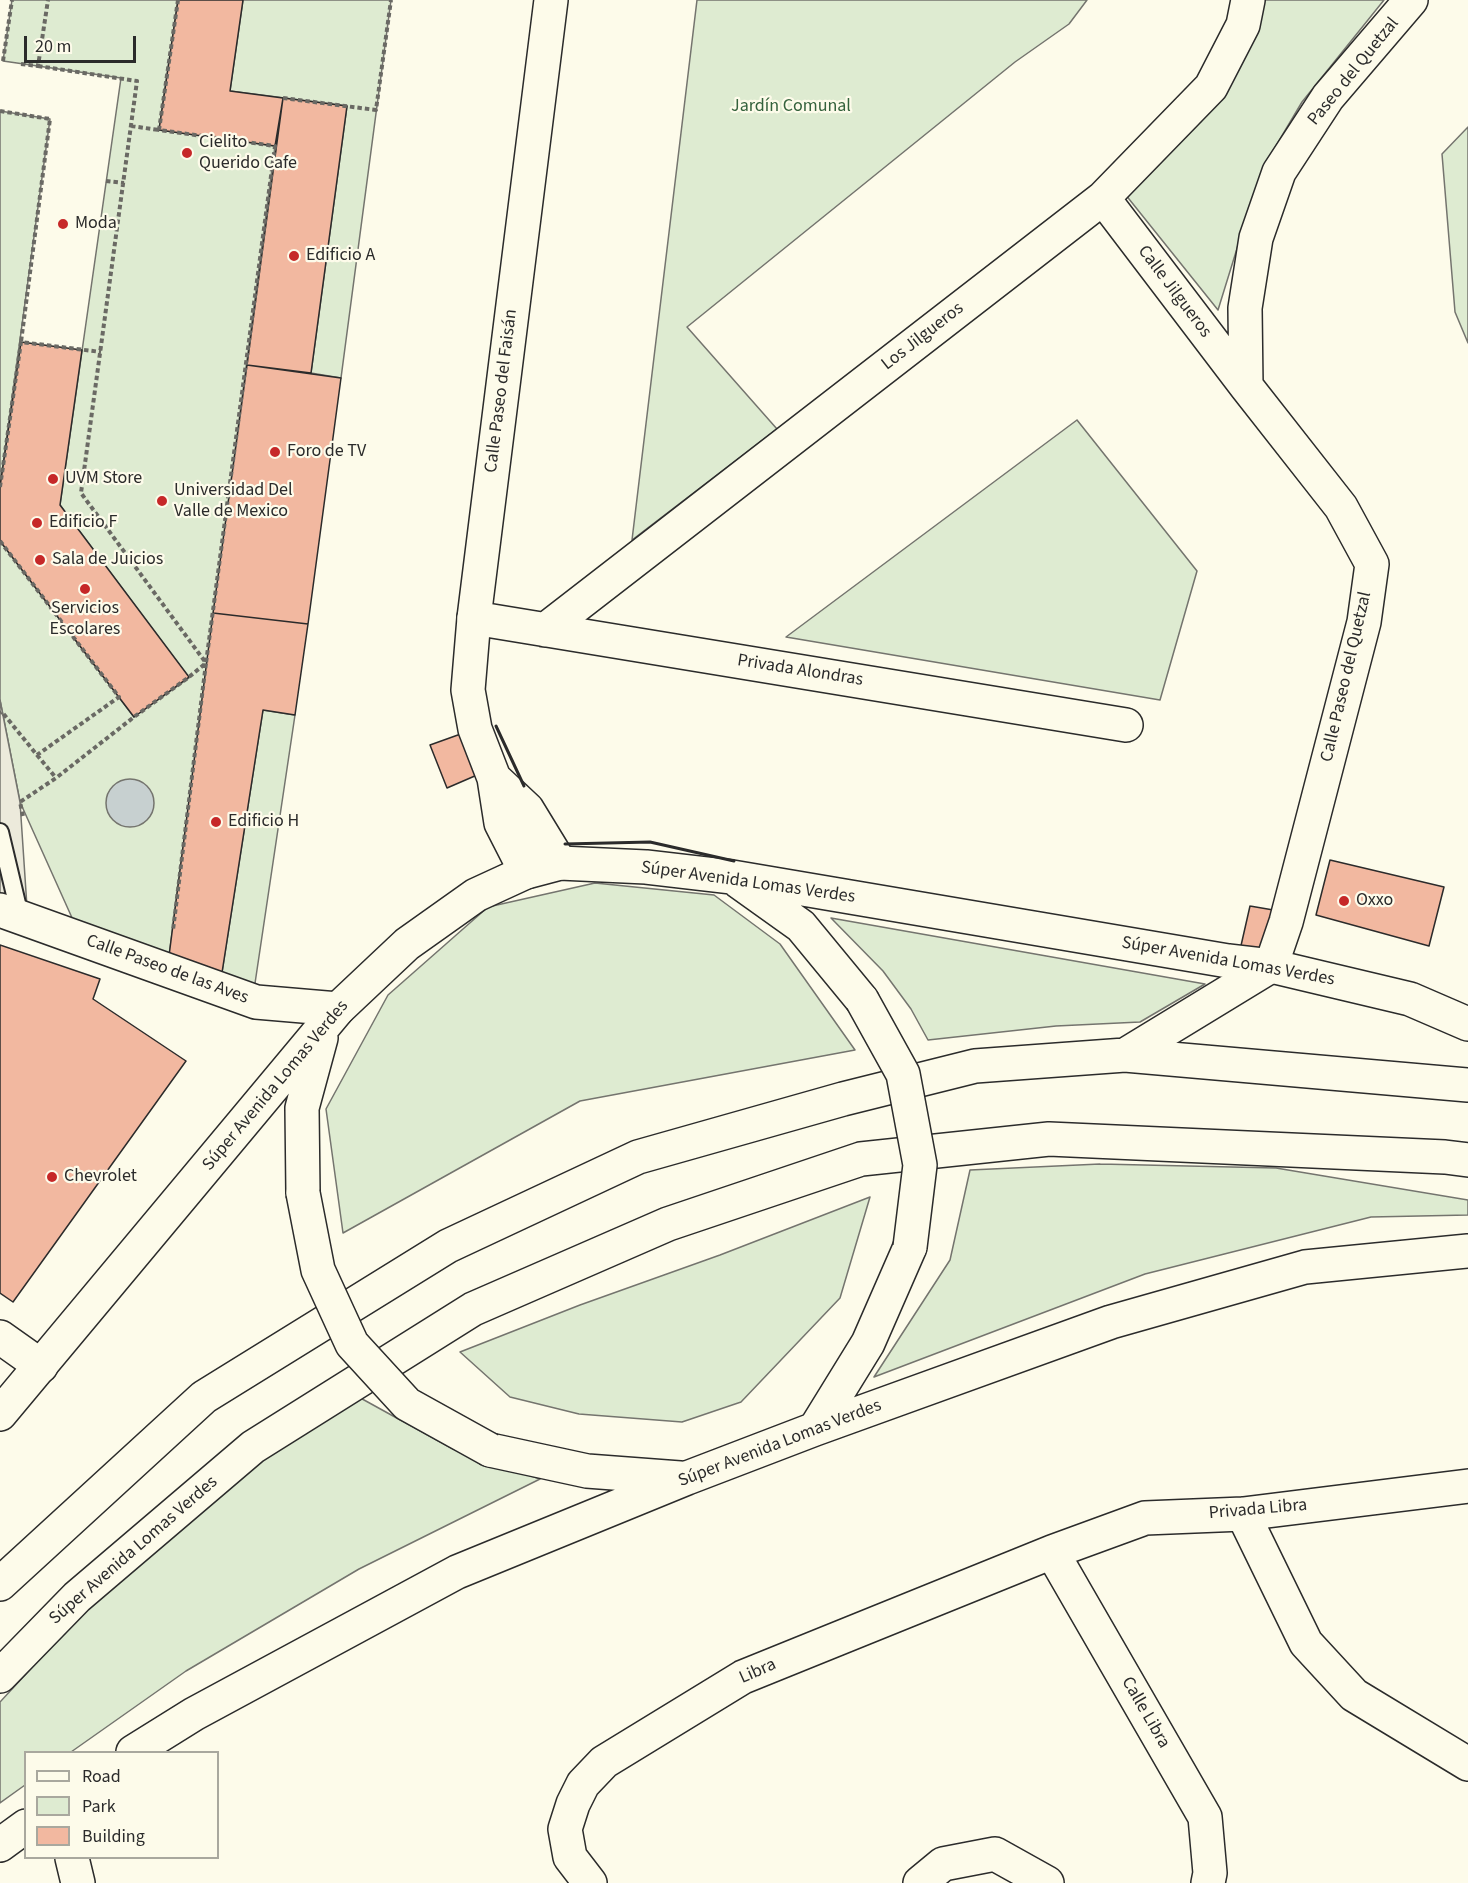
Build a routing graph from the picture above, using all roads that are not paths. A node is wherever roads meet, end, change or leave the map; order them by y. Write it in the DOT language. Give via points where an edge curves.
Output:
graph roads {
  1 [pos="551,0"];
  2 [pos="1248,0"];
  3 [pos="1411,0"];
  4 [pos="1103,198"];
  5 [pos="1246,386"];
  6 [pos="474,618"];
  7 [pos="545,630"];
  8 [pos="1126,725"];
  9 [pos="494,778"];
  10 [pos="0,832"];
  11 [pos="560,863"];
  12 [pos="5,870"];
  13 [pos="526,872"];
  14 [pos="732,877"];
  15 [pos="10,913"];
  16 [pos="1271,966"];
  17 [pos="1410,999"];
  18 [pos="1468,1008"];
  19 [pos="331,1018"];
  20 [pos="1468,1024"];
  21 [pos="1125,1055"];
  22 [pos="1468,1085"];
  23 [pos="1468,1160"];
  24 [pos="1468,1251"];
  25 [pos="0,1337"];
  26 [pos="41,1366"];
  27 [pos="0,1414"];
  28 [pos="815,1430"];
  29 [pos="687,1478"];
  30 [pos="1468,1485"];
  31 [pos="1243,1514"];
  32 [pos="1052,1552"];
  33 [pos="0,1584"];
  34 [pos="0,1676"];
  35 [pos="135,1751"];
  36 [pos="1468,1764"];
  37 [pos="24,1827"];
  38 [pos="0,1845"];
  39 [pos="72,1859"];
  40 [pos="78,1883"];
  41 [pos="590,1883"];
  42 [pos="920,1883"];
  43 [pos="1047,1883"];
  44 [pos="1208,1883"];
  1 -- 6 [label="main road, Calle Paseo del Faisán"];
  2 -- 4 [label="main road, Los Jilgueros" via="1243,25 1211,87"];
  3 -- 5 [label="main road, Paseo del Quetzal" via="1328,97 1279,172 1256,238 1245,308"];
  4 -- 5 [label="main road, Calle Jilgueros"];
  4 -- 7 [label="main road, Los Jilgueros"];
  5 -- 16 [label="main road, Calle Paseo del Quetzal" via="1341,507 1372,564 1364,622"];
  6 -- 7 [label="main road, Privada Alondras"];
  6 -- 9 [label="main road, Calle Paseo del Faisán" via="468,690 479,743"];
  7 -- 8 [label="main road, Privada Alondras"];
  9 -- 11 [label="main road, Calle Paseo del Faisán" via="526,809"];
  9 -- 13 [label="main road, Calle Paseo del Faisán" via="501,823"];
  10 -- 12 [label="lane"];
  11 -- 13 [label="main road, Súper Avenida Lomas Verdes"];
  11 -- 14 [label="main road, Súper Avenida Lomas Verdes"];
  12 -- 15 [label="lane"];
  13 -- 19 [label="main road, Súper Avenida Lomas Verdes" via="476,896 407,944"];
  14 -- 16 [label="main road, Súper Avenida Lomas Verdes"];
  14 -- 28 [label="main road, bridge" via="801,926 862,1000 903,1074 920,1166 910,1247 868,1342"];
  15 -- 19 [label="main road, Calle Paseo de las Aves" via="256,1002"];
  16 -- 17 [label="main road, Súper Avenida Lomas Verdes"];
  16 -- 21 [label="main road"];
  17 -- 18 [label="main road"];
  17 -- 20 [label="main road, Súper Avenida Lomas Verdes"];
  19 -- 26 [label="main road, Súper Avenida Lomas Verdes"];
  19 -- 29 [label="main road, bridge" via="302,1108 303,1193 318,1270 352,1344 407,1404 490,1450 587,1471"];
  21 -- 22 [label="main road"];
  21 -- 33 [label="main road" via="975,1066 843,1099 638,1157 458,1241 204,1398"];
  23 -- 34 [label="main road, Súper Avenida Lomas Verdes" via="1049,1138 861,1159 668,1224 473,1309 253,1447 77,1597"];
  24 -- 28 [label="main road, Súper Avenida Lomas Verdes" via="1305,1266 1111,1322"];
  25 -- 26 [label="main road"];
  26 -- 27 [label="main road, Súper Avenida Lomas Verdes"];
  28 -- 29 [label="main road, Súper Avenida Lomas Verdes"];
  29 -- 35 [label="main road, Súper Avenida Lomas Verdes" via="458,1572 194,1714"];
  30 -- 31 [label="main road, Privada Libra"];
  31 -- 32 [label="main road, Privada Libra" via="1145,1518"];
  31 -- 36 [label="main road" via="1306,1643 1354,1695"];
  32 -- 41 [label="main road, Libra" via="743,1677 604,1762 583,1784 565,1829 570,1857"];
  32 -- 44 [label="main road, Calle Libra" via="1205,1817"];
  37 -- 38 [label="main road"];
  39 -- 40 [label="main road"];
  42 -- 43 [label="main road" via="943,1864 995,1854"];
}
